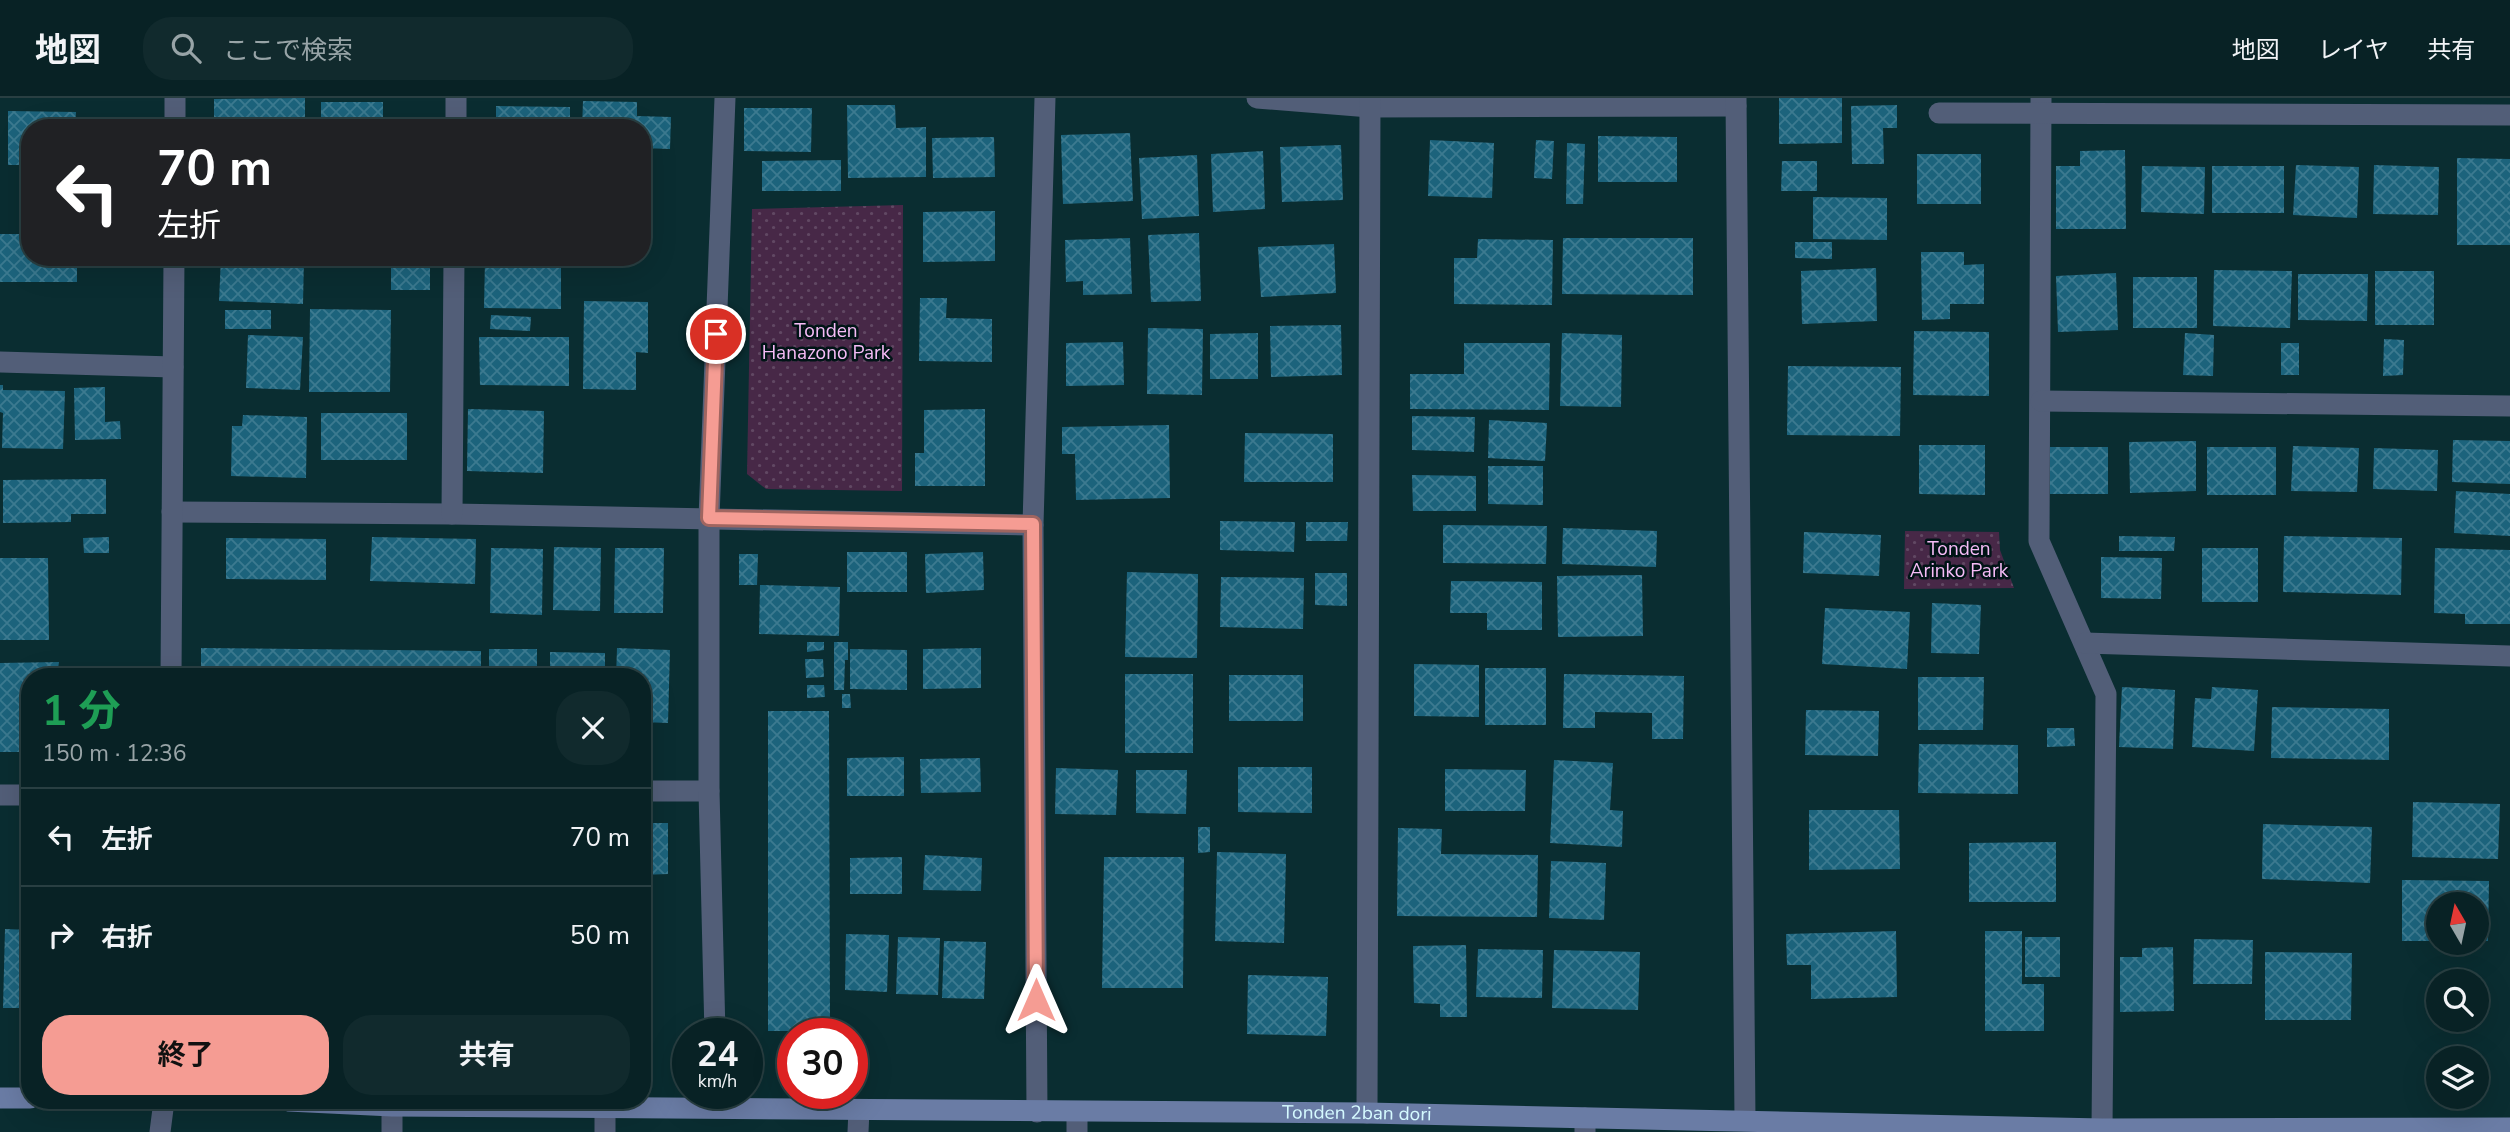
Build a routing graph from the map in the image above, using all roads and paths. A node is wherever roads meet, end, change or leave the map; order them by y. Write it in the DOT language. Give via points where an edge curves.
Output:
graph roads {
  1 [pos="175,98"];
  2 [pos="456,98"];
  3 [pos="725,98"];
  4 [pos="1045,98"];
  5 [pos="1257,98"];
  6 [pos="1370,102"];
  7 [pos="1736,102"];
  8 [pos="2041,107"];
  9 [pos="2310,107"];
  10 [pos="1939,113"];
  11 [pos="2510,115"];
  12 [pos="175,119"];
  13 [pos="456,119"];
  14 [pos="174,266"];
  15 [pos="454,266"];
  16 [pos="0,362"];
  17 [pos="173,367"];
  18 [pos="2041,401"];
  19 [pos="2510,406"];
  20 [pos="172,512"];
  21 [pos="452,514"];
  22 [pos="709,518"];
  23 [pos="1033,524"];
  24 [pos="2085,643"];
  25 [pos="2510,656"];
  26 [pos="171,668"];
  27 [pos="651,791"];
  28 [pos="709,791"];
  29 [pos="0,795"];
  30 [pos="21,795"];
  31 [pos="715,1018"];
  32 [pos="0,1098"];
  33 [pos="21,1098"];
  34 [pos="672,1104"];
  35 [pos="763,1104"];
  36 [pos="651,1105"];
  37 [pos="163,1109"];
  38 [pos="392,1109"];
  39 [pos="605,1109"];
  40 [pos="859,1110"];
  41 [pos="1037,1112"];
  42 [pos="1367,1113"];
  43 [pos="1745,1120"];
  44 [pos="1077,1122"];
  45 [pos="1585,1125"];
  46 [pos="2510,1128"];
  47 [pos="1900,1129"];
  48 [pos="2102,1129"];
  49 [pos="2148,1130"];
  50 [pos="160,1132"];
  51 [pos="392,1132"];
  52 [pos="605,1132"];
  53 [pos="858,1132"];
  1 -- 12 [label="street"];
  2 -- 13 [label="street"];
  3 -- 22 [label="street"];
  4 -- 23 [label="street"];
  5 -- 6 [label="street"];
  6 -- 7 [label="street"];
  6 -- 42 [label="street"];
  7 -- 43 [label="street"];
  8 -- 9 [label="street"];
  8 -- 10 [label="street"];
  8 -- 18 [label="street"];
  9 -- 11 [label="street"];
  14 -- 17 [label="street"];
  15 -- 21 [label="street"];
  16 -- 17 [label="street"];
  17 -- 20 [label="street"];
  18 -- 19 [label="street"];
  18 -- 24 [label="street" via="2039,541"];
  20 -- 21 [label="street"];
  20 -- 26 [label="street"];
  21 -- 22 [label="street"];
  22 -- 23 [label="street"];
  22 -- 28 [label="street"];
  23 -- 41 [label="street"];
  24 -- 25 [label="street"];
  24 -- 48 [label="street" via="2106,694"];
  27 -- 28 [label="street"];
  28 -- 31 [label="street"];
  29 -- 30 [label="street"];
  32 -- 33 [label="street"];
  34 -- 36 [label="street, Tonden 2ban dori"];
  35 -- 40 [label="street, Tonden 2ban dori"];
  37 -- 50 [label="street"];
  38 -- 51 [label="street"];
  39 -- 52 [label="street"];
  40 -- 41 [label="street, Tonden 2ban dori"];
  40 -- 53 [label="street"];
  41 -- 44 [label="street, Tonden 2ban dori"];
  42 -- 44 [label="street, Tonden 2ban dori"];
  42 -- 45 [label="street, Tonden 2ban dori"];
  43 -- 45 [label="street, Tonden 2ban dori"];
  43 -- 47 [label="street, Tonden 2ban dori"];
  46 -- 49 [label="street, Tonden 2ban dori"];
  47 -- 48 [label="street, Tonden 2ban dori"];
  48 -- 49 [label="street, Tonden 2ban dori"];
}
